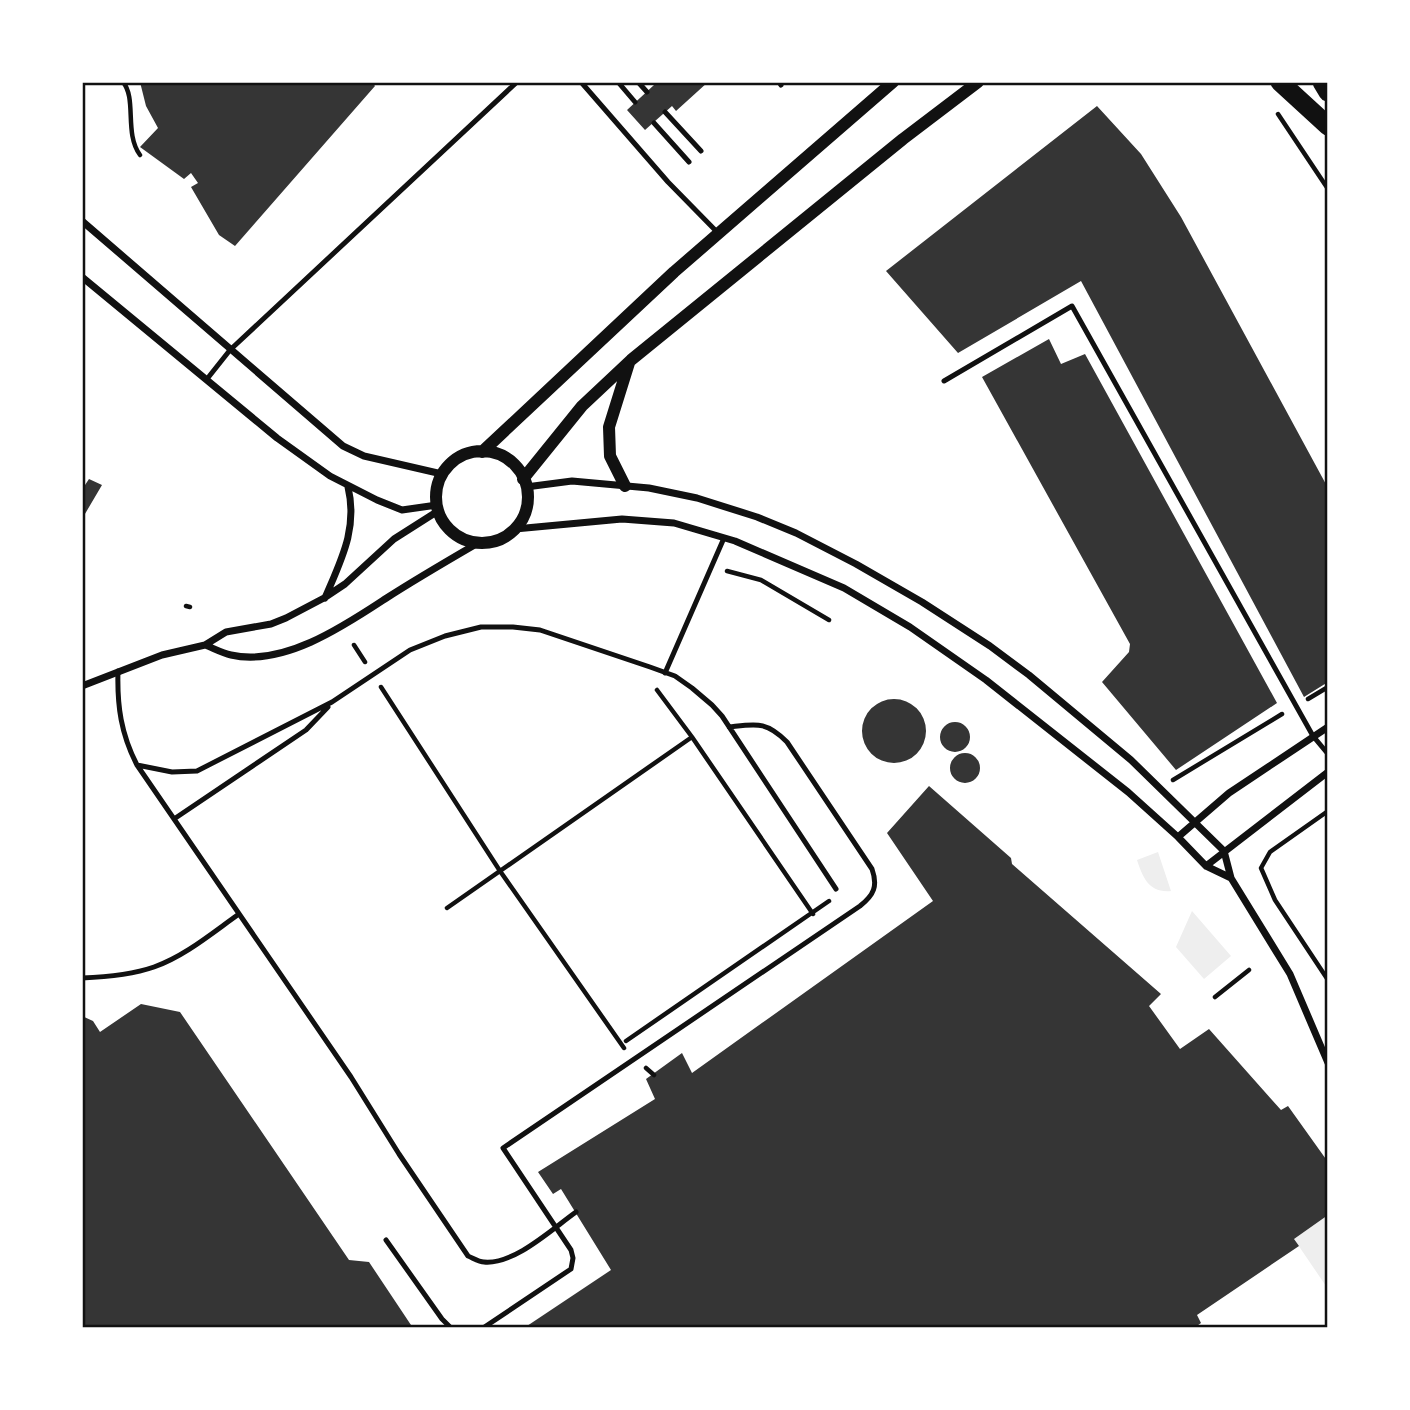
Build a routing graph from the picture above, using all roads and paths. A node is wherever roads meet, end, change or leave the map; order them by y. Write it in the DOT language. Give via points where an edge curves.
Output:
graph roads {
  1 [pos="123,82"];
  2 [pos="517,82"];
  3 [pos="581,82"];
  4 [pos="618,82"];
  5 [pos="638,82"];
  6 [pos="893,82"];
  7 [pos="978,82"];
  8 [pos="1280,82"];
  9 [pos="1322,82"];
  10 [pos="647,92"];
  11 [pos="1328,92"];
  12 [pos="635,102"];
  13 [pos="665,112"];
  14 [pos="1277,113"];
  15 [pos="654,123"];
  16 [pos="1328,126"];
  17 [pos="701,151"];
  18 [pos="140,155"];
  19 [pos="689,162"];
  20 [pos="1328,189"];
  21 [pos="82,221"];
  22 [pos="719,234"];
  23 [pos="82,277"];
  24 [pos="230,351"];
  25 [pos="631,360"];
  26 [pos="207,379"];
  27 [pos="944,381"];
  28 [pos="482,452"];
  29 [pos="442,474"];
  30 [pos="525,483"];
  31 [pos="348,486"];
  32 [pos="625,486"];
  33 [pos="437,508"];
  34 [pos="515,529"];
  35 [pos="724,538"];
  36 [pos="478,543"];
  37 [pos="713,566"];
  38 [pos="324,598"];
  39 [pos="829,620"];
  40 [pos="205,645"];
  41 [pos="354,645"];
  42 [pos="118,671"];
  43 [pos="665,673"];
  44 [pos="373,674"];
  45 [pos="82,686"];
  46 [pos="1328,687"];
  47 [pos="657,690"];
  48 [pos="332,702"];
  49 [pos="1296,706"];
  50 [pos="729,727"];
  51 [pos="1328,727"];
  52 [pos="1313,736"];
  53 [pos="692,737"];
  54 [pos="1328,754"];
  55 [pos="137,765"];
  56 [pos="1328,772"];
  57 [pos="1165,774"];
  58 [pos="1328,811"];
  59 [pos="174,819"];
  60 [pos="1194,821"];
  61 [pos="1178,837"];
  62 [pos="1224,851"];
  63 [pos="1206,866"];
  64 [pos="500,871"];
  65 [pos="1231,878"];
  66 [pos="836,889"];
  67 [pos="832,899"];
  68 [pos="447,908"];
  69 [pos="239,914"];
  70 [pos="813,914"];
  71 [pos="1249,970"];
  72 [pos="82,978"];
  73 [pos="1328,981"];
  74 [pos="1215,996"];
  75 [pos="621,1045"];
  76 [pos="637,1059"];
  77 [pos="1328,1063"];
  78 [pos="654,1075"];
  79 [pos="576,1212"];
  80 [pos="386,1240"];
  81 [pos="451,1328"];
  82 [pos="483,1328"];
  1 -- 18 [label="path" via="128,89 131,133"];
  2 -- 24 [label="lane"];
  3 -- 22 [label="lane"];
  4 -- 12 [label="lane"];
  5 -- 10 [label="lane"];
  6 -- 22 [label="street"];
  7 -- 25 [label="street"];
  8 -- 16 [label="highway"];
  9 -- 11 [label="highway"];
  13 -- 17 [label="lane"];
  14 -- 20 [label="path"];
  15 -- 19 [label="lane"];
  21 -- 24 [label="street"];
  22 -- 28 [label="street"];
  23 -- 26 [label="street"];
  24 -- 26 [label="lane"];
  24 -- 29 [label="street" via="343,446 364,456"];
  25 -- 30 [label="street" via="582,407"];
  25 -- 32 [label="street" via="609,427 610,456"];
  26 -- 31 [label="street" via="307,462"];
  27 -- 49 [label="lane" via="1072,306"];
  28 -- 29 [label="street" via="457,459"];
  28 -- 30 [label="street" via="506,459"];
  29 -- 33 [label="street"];
  30 -- 32 [label="street"];
  30 -- 34 [label="street" via="526,507"];
  31 -- 33 [label="street" via="402,510"];
  31 -- 38 [label="street" via="353,514 349,533"];
  32 -- 60 [label="street" via="697,498 757,517 828,548 922,602 1038,682"];
  33 -- 36 [label="street" via="450,530"];
  33 -- 38 [label="street"];
  34 -- 35 [label="street" via="642,520 674,523"];
  34 -- 36 [label="street" via="500,539"];
  35 -- 37 [label="lane"];
  35 -- 61 [label="street" via="844,588 910,627 1046,727"];
  36 -- 40 [label="street" via="314,642 254,656 231,655"];
  37 -- 39 [label="path" via="761,580"];
  37 -- 43 [label="lane"];
  38 -- 40 [label="street" via="271,624 226,632"];
  40 -- 42 [label="street"];
  41 -- 44 [label="path"];
  42 -- 45 [label="street"];
  42 -- 55 [label="lane" via="119,716"];
  43 -- 44 [label="lane" via="540,630 498,626 428,642"];
  43 -- 50 [label="lane" via="704,697"];
  44 -- 48 [label="lane"];
  44 -- 64 [label="path"];
  46 -- 49 [label="path"];
  47 -- 53 [label="path"];
  48 -- 55 [label="lane" via="197,771"];
  48 -- 59 [label="lane" via="306,730"];
  49 -- 52 [label="lane"];
  49 -- 57 [label="path" via="1172,781"];
  50 -- 66 [label="lane"];
  50 -- 76 [label="lane" via="769,726 787,742 872,869 874,890 869,900"];
  51 -- 52 [label="street"];
  52 -- 54 [label="lane"];
  52 -- 60 [label="street"];
  53 -- 64 [label="path"];
  53 -- 70 [label="path"];
  55 -- 59 [label="lane"];
  56 -- 62 [label="street"];
  58 -- 73 [label="path" via="1270,852 1261,869 1275,900"];
  59 -- 69 [label="lane"];
  60 -- 61 [label="street"];
  60 -- 62 [label="street"];
  61 -- 63 [label="street"];
  62 -- 63 [label="street"];
  62 -- 65 [label="street"];
  63 -- 65 [label="street"];
  64 -- 68 [label="path"];
  64 -- 75 [label="path"];
  65 -- 77 [label="street" via="1290,974"];
  67 -- 70 [label="path"];
  69 -- 72 [label="lane" via="154,967"];
  69 -- 79 [label="lane" via="468,1256 482,1262 501,1261"];
  70 -- 75 [label="path"];
  71 -- 74 [label="path"];
  75 -- 76 [label="path"];
  76 -- 78 [label="path"];
  76 -- 82 [label="lane" via="503,1148 573,1258 571,1269"];
  80 -- 81 [label="lane"];
}
